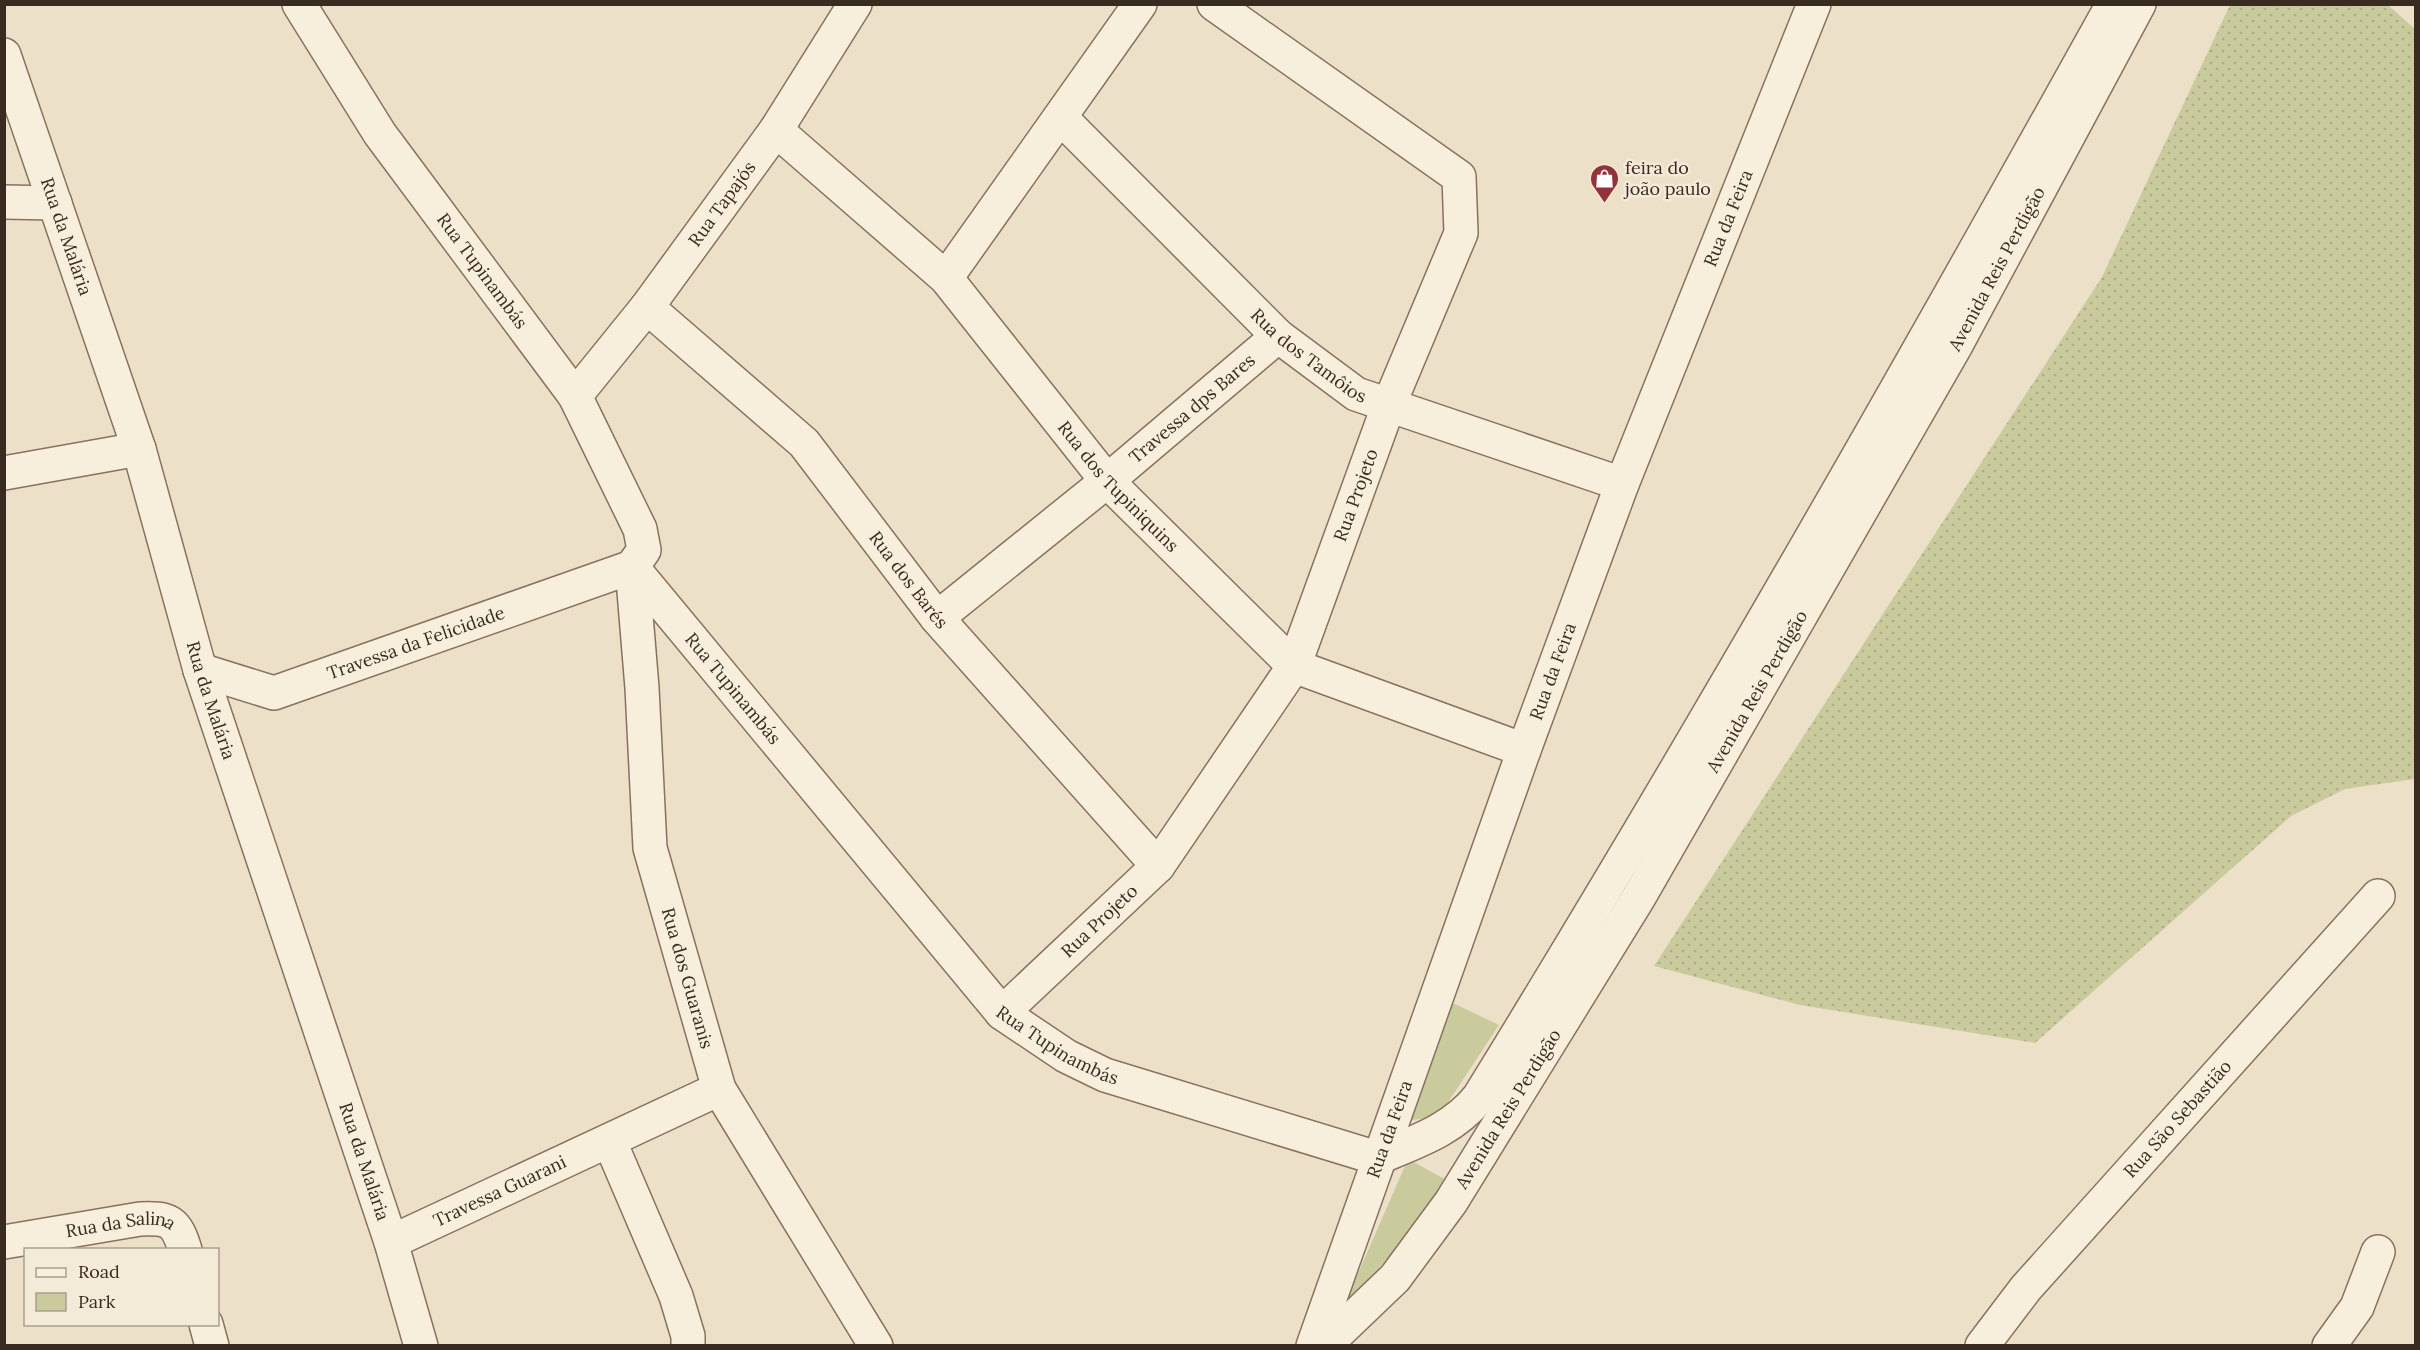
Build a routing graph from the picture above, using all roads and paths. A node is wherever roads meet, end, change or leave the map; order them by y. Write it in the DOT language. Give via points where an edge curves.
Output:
graph roads {
  1 [pos="299,4"];
  2 [pos="855,4"];
  3 [pos="1140,4"];
  4 [pos="1214,4"];
  5 [pos="1814,4"];
  6 [pos="2113,4"];
  7 [pos="2139,4"];
  8 [pos="4,55"];
  9 [pos="1061,118"];
  10 [pos="776,130"];
  11 [pos="4,202"];
  12 [pos="55,203"];
  13 [pos="946,278"];
  14 [pos="647,307"];
  15 [pos="1278,336"];
  16 [pos="575,396"];
  17 [pos="1388,407"];
  18 [pos="139,449"];
  19 [pos="4,473"];
  20 [pos="1107,481"];
  21 [pos="1622,484"];
  22 [pos="632,567"];
  23 [pos="937,618"];
  24 [pos="1294,666"];
  25 [pos="200,670"];
  26 [pos="1524,750"];
  27 [pos="1158,866"];
  28 [pos="1626,889"];
  29 [pos="2378,896"];
  30 [pos="1002,1013"];
  31 [pos="719,1089"];
  32 [pos="610,1142"];
  33 [pos="1377,1158"];
  34 [pos="4,1242"];
  35 [pos="391,1242"];
  36 [pos="184,1248"];
  37 [pos="2378,1252"];
  38 [pos="207,1326"];
  39 [pos="212,1346"];
  40 [pos="421,1346"];
  41 [pos="688,1346"];
  42 [pos="876,1346"];
  43 [pos="1313,1346"];
  44 [pos="1324,1346"];
  45 [pos="1982,1346"];
  46 [pos="2330,1346"];
  1 -- 16 [label="street, Rua Tupinambás" via="380,134"];
  2 -- 10 [label="street, Rua Tapajós"];
  3 -- 9 [label="street"];
  4 -- 17 [label="street, Rua Projeto" via="1459,177 1461,233"];
  5 -- 21 [label="street, Rua da Feira"];
  6 -- 28 [label="street, Avenida Reis Perdigão"];
  7 -- 28 [label="street, Avenida Reis Perdigão" via="1950,355"];
  8 -- 12 [label="street, Rua da Malária"];
  9 -- 13 [label="street"];
  9 -- 15 [label="street, Rua dos Tamôios"];
  10 -- 13 [label="street, Rua dos Tupiniquins"];
  10 -- 14 [label="street, Rua Tapajós"];
  11 -- 12 [label="street"];
  12 -- 18 [label="street, Rua da Malária"];
  13 -- 20 [label="street, Rua dos Tupiniquins"];
  14 -- 16 [label="street, Rua Tapajós"];
  14 -- 23 [label="street, Rua dos Barés" via="804,443"];
  15 -- 17 [label="street, Rua dos Tamôios" via="1356,394"];
  15 -- 20 [label="street, Travessa dps Bares"];
  16 -- 22 [label="street, Rua Tupinambás" via="640,529 644,550"];
  17 -- 21 [label="street, Rua dos Tamôios"];
  17 -- 24 [label="street, Rua Projeto"];
  18 -- 19 [label="street"];
  18 -- 25 [label="street, Rua da Malária"];
  20 -- 23 [label="street, Travessa dps Bares"];
  20 -- 24 [label="street, Rua dos Tupiniquins"];
  21 -- 26 [label="street, Rua da Feira"];
  22 -- 25 [label="street, Travessa da Felicidade" via="274,693"];
  22 -- 30 [label="street, Rua Tupinambás"];
  22 -- 31 [label="street, Rua dos Guaranis" via="650,848"];
  23 -- 27 [label="street, Rua dos Barés"];
  24 -- 26 [label="street, Rua dos Tupiniquins"];
  24 -- 27 [label="street, Rua Projeto"];
  25 -- 35 [label="street, Rua da Malária"];
  26 -- 33 [label="street, Rua da Feira"];
  27 -- 30 [label="street, Rua Projeto"];
  28 -- 33 [label="street, Avenida Reis Perdigão" via="1465,1115"];
  28 -- 44 [label="street, Avenida Reis Perdigão" via="1451,1202 1395,1278"];
  29 -- 45 [label="street, Rua São Sebastião" via="2034,1280"];
  30 -- 33 [label="street, Rua Tupinambás" via="1066,1056 1105,1075"];
  31 -- 32 [label="street, Travessa Guarani"];
  31 -- 42 [label="street, Rua dos Guaranis"];
  32 -- 35 [label="street, Travessa Guarani"];
  32 -- 41 [label="street" via="676,1296"];
  33 -- 43 [label="street, Rua da Feira"];
  34 -- 36 [label="street, Rua da Salina" via="160,1218 172,1222"];
  35 -- 40 [label="street, Rua da Malária"];
  37 -- 46 [label="street" via="2358,1307"];
  38 -- 39 [label="street"];
}
